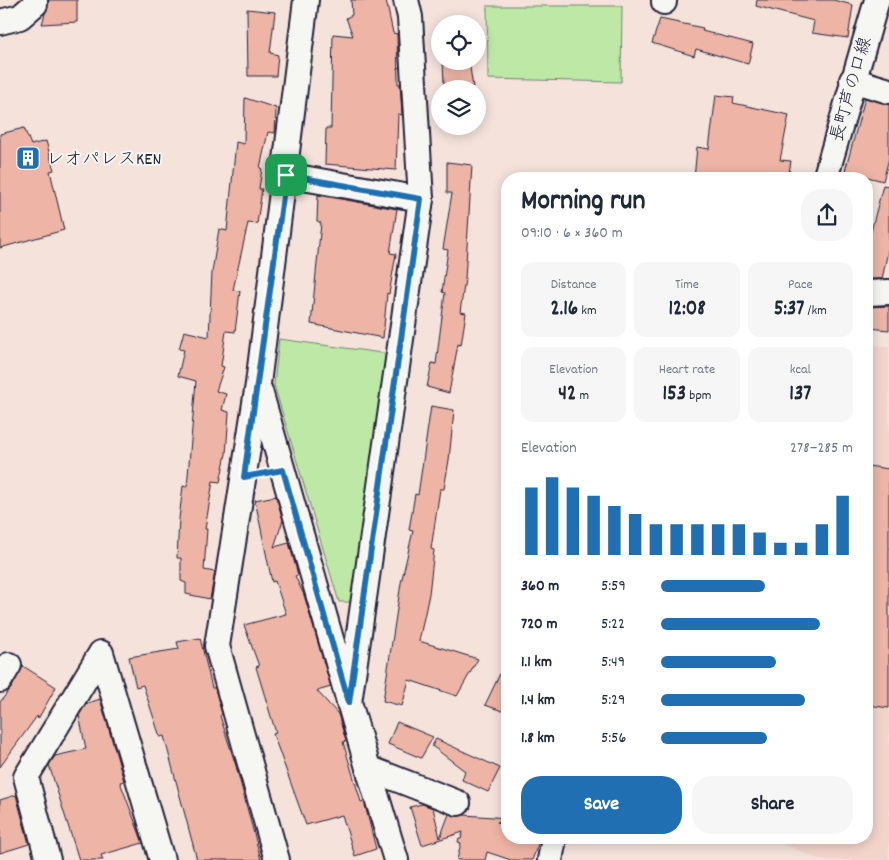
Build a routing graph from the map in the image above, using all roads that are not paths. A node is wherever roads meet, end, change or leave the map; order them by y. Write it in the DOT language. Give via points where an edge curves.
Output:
graph roads {
  1 [pos="35,0"];
  2 [pos="306,0"];
  3 [pos="406,0"];
  4 [pos="877,0"];
  5 [pos="0,22"];
  6 [pos="852,80"];
  7 [pos="889,91"];
  8 [pos="826,172"];
  9 [pos="286,175"];
  10 [pos="421,199"];
  11 [pos="889,292"];
  12 [pos="873,293"];
  13 [pos="258,384"];
  14 [pos="283,470"];
  15 [pos="244,477"];
  16 [pos="349,703"];
  17 [pos="368,768"];
  18 [pos="458,803"];
  19 [pos="553,844"];
  20 [pos="48,860"];
  21 [pos="162,860"];
  22 [pos="277,860"];
  23 [pos="396,860"];
  24 [pos="550,860"];
  1 -- 5 [label="street" via="35,4 20,17"];
  2 -- 9 [label="street"];
  3 -- 10 [label="street" via="410,17"];
  4 -- 6 [label="street, 長町芦の口線"];
  6 -- 7 [label="street"];
  6 -- 8 [label="street, 長町芦の口線"];
  9 -- 10 [label="street"];
  9 -- 13 [label="street"];
  10 -- 16 [label="street"];
  11 -- 12 [label="street"];
  13 -- 14 [label="street"];
  13 -- 15 [label="street"];
  14 -- 15 [label="street"];
  14 -- 16 [label="street"];
  15 -- 22 [label="street" via="217,646"];
  16 -- 17 [label="street"];
  17 -- 18 [label="street"];
  17 -- 23 [label="street"];
  19 -- 24 [label="street"];
  20 -- 21 [label="street" via="26,778 101,653"];
}
